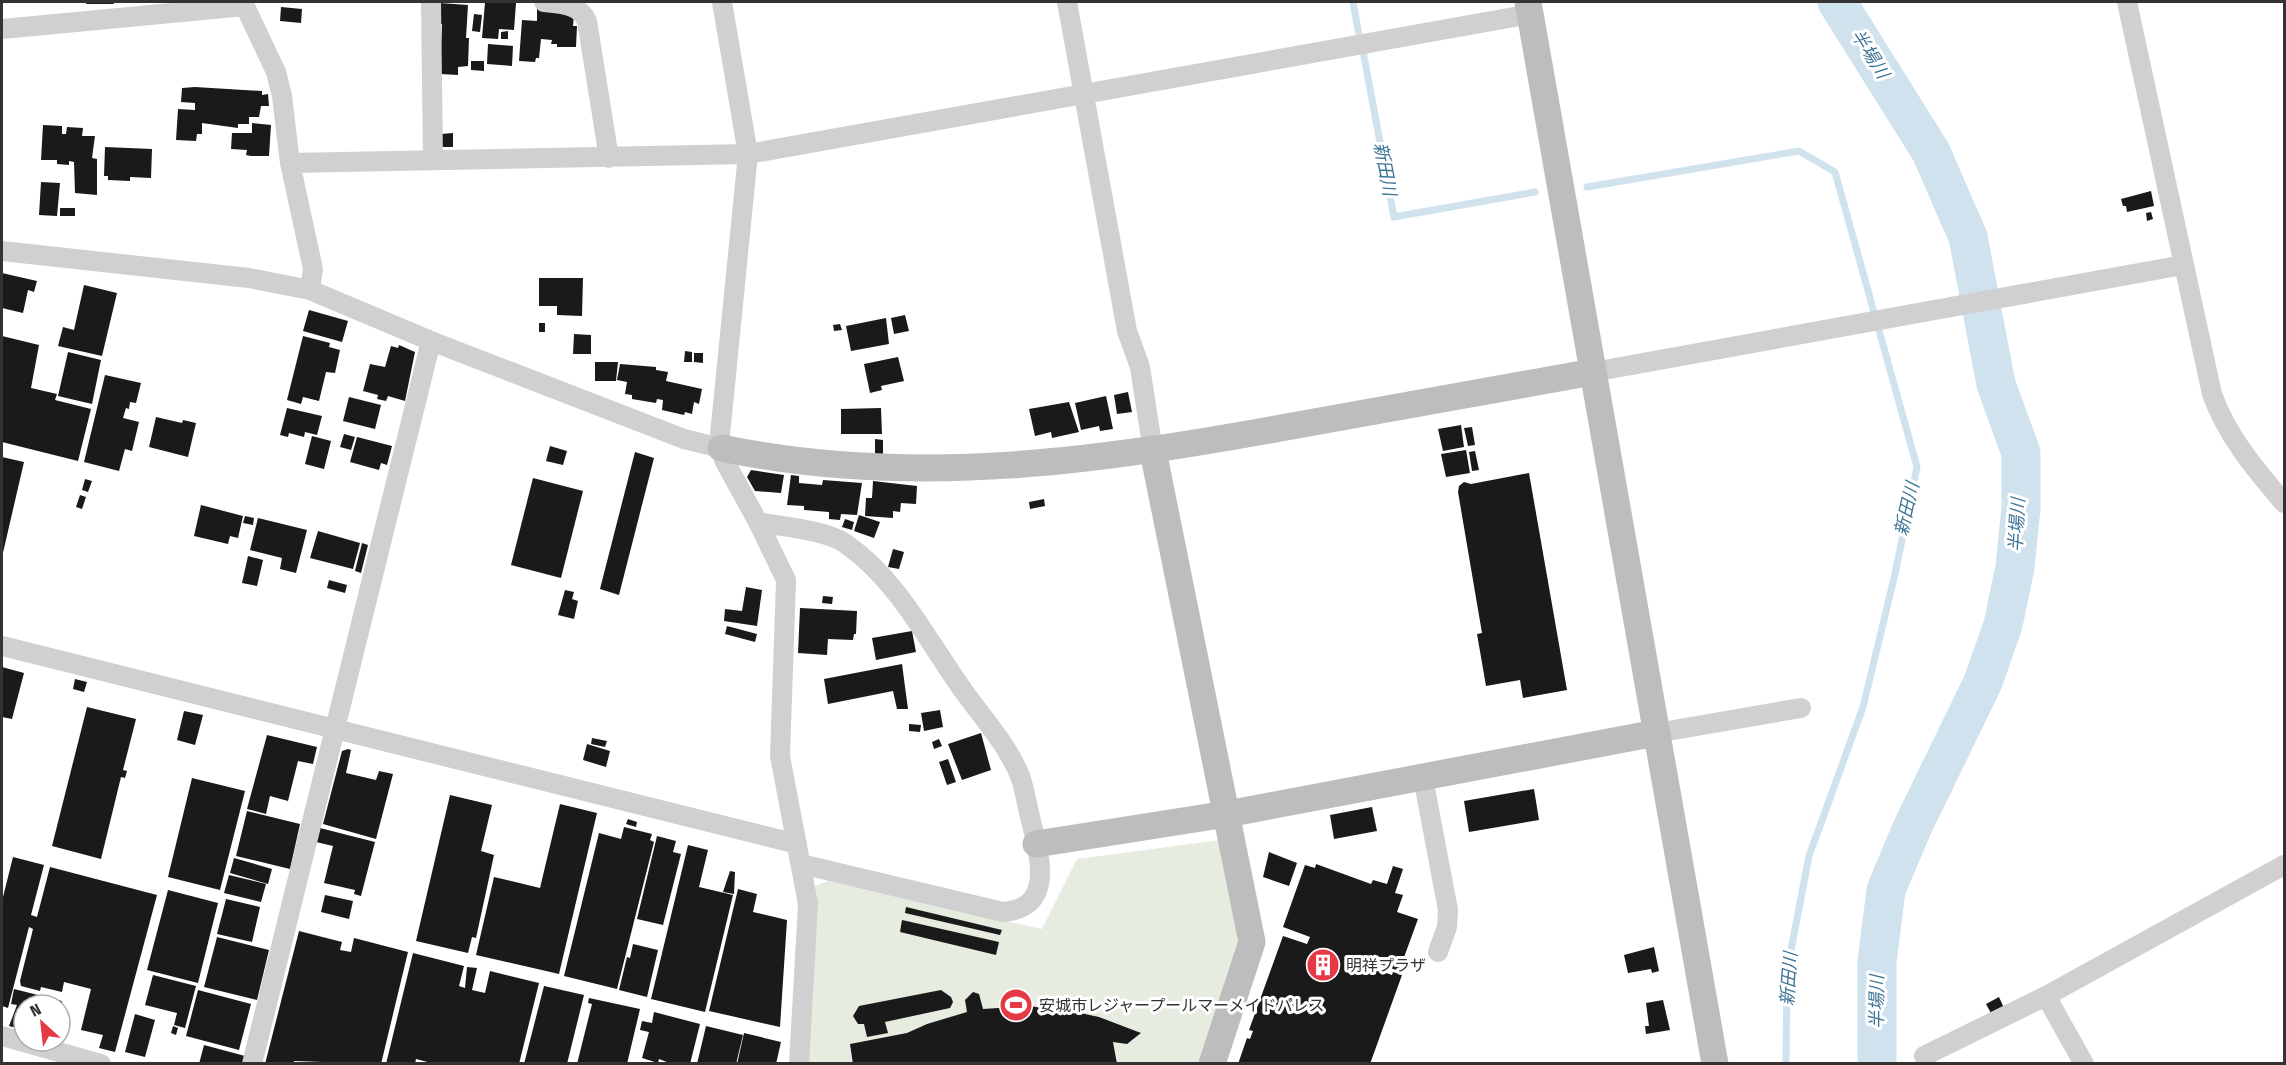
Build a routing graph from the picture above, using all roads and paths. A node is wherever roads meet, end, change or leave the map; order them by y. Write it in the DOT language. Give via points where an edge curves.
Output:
graph roads {
  1 [pos="431,2"];
  2 [pos="544,2"];
  3 [pos="722,2"];
  4 [pos="1067,2"];
  5 [pos="2127,2"];
  6 [pos="244,4"];
  7 [pos="1529,8"];
  8 [pos="2,29"];
  9 [pos="1083,95"];
  10 [pos="748,154"];
  11 [pos="609,158"];
  12 [pos="433,159"];
  13 [pos="290,164"];
  14 [pos="2,251"];
  15 [pos="2183,264"];
  16 [pos="310,290"];
  17 [pos="432,341"];
  18 [pos="1593,372"];
  19 [pos="721,448"];
  20 [pos="1153,451"];
  21 [pos="2284,503"];
  22 [pos="758,522"];
  23 [pos="2,646"];
  24 [pos="1801,708"];
  25 [pos="336,728"];
  26 [pos="1656,733"];
  27 [pos="1423,778"];
  28 [pos="1227,814"];
  29 [pos="797,844"];
  30 [pos="1036,844"];
  31 [pos="801,864"];
  32 [pos="2284,865"];
  33 [pos="1438,952"];
  34 [pos="2046,996"];
  35 [pos="2,1036"];
  36 [pos="1924,1056"];
  37 [pos="101,1064"];
  38 [pos="252,1064"];
  39 [pos="799,1064"];
  40 [pos="1212,1064"];
  41 [pos="1715,1064"];
  42 [pos="2084,1064"];
  1 -- 12 [label="street"];
  2 -- 11 [label="street" via="584,13"];
  3 -- 10 [label="street"];
  4 -- 9 [label="street"];
  5 -- 15 [label="street"];
  6 -- 8 [label="street"];
  6 -- 13 [label="street" via="276,72"];
  7 -- 9 [label="street"];
  7 -- 18 [label="street"];
  9 -- 10 [label="street"];
  9 -- 20 [label="street" via="1127,331 1140,367"];
  10 -- 11 [label="street"];
  10 -- 19 [label="street"];
  11 -- 12 [label="street"];
  12 -- 13 [label="street"];
  13 -- 16 [label="street" via="313,269"];
  14 -- 16 [label="street" via="249,278"];
  15 -- 18 [label="street"];
  15 -- 21 [label="street" via="2219,414 2252,465"];
  16 -- 17 [label="street"];
  17 -- 19 [label="street" via="684,439"];
  17 -- 25 [label="street"];
  18 -- 20 [label="street"];
  18 -- 26 [label="street"];
  19 -- 20 [label="street" via="760,456 923,469 1039,464"];
  19 -- 22 [label="street"];
  20 -- 28 [label="street"];
  22 -- 29 [label="street" via="786,580 780,756"];
  22 -- 30 [label="street" via="843,541 898,595 984,715 1020,776"];
  23 -- 25 [label="street"];
  24 -- 26 [label="street"];
  25 -- 29 [label="street"];
  25 -- 38 [label="street"];
  26 -- 27 [label="street"];
  26 -- 41 [label="street"];
  27 -- 28 [label="street"];
  27 -- 33 [label="street" via="1448,910"];
  28 -- 30 [label="street"];
  28 -- 40 [label="street" via="1252,942"];
  29 -- 31 [label="street"];
  30 -- 31 [label="street" via="1040,886 1025,905 1003,912"];
  31 -- 39 [label="street" via="808,904"];
  32 -- 34 [label="street"];
  34 -- 36 [label="street"];
  34 -- 42 [label="street"];
  35 -- 37 [label="street"];
}
